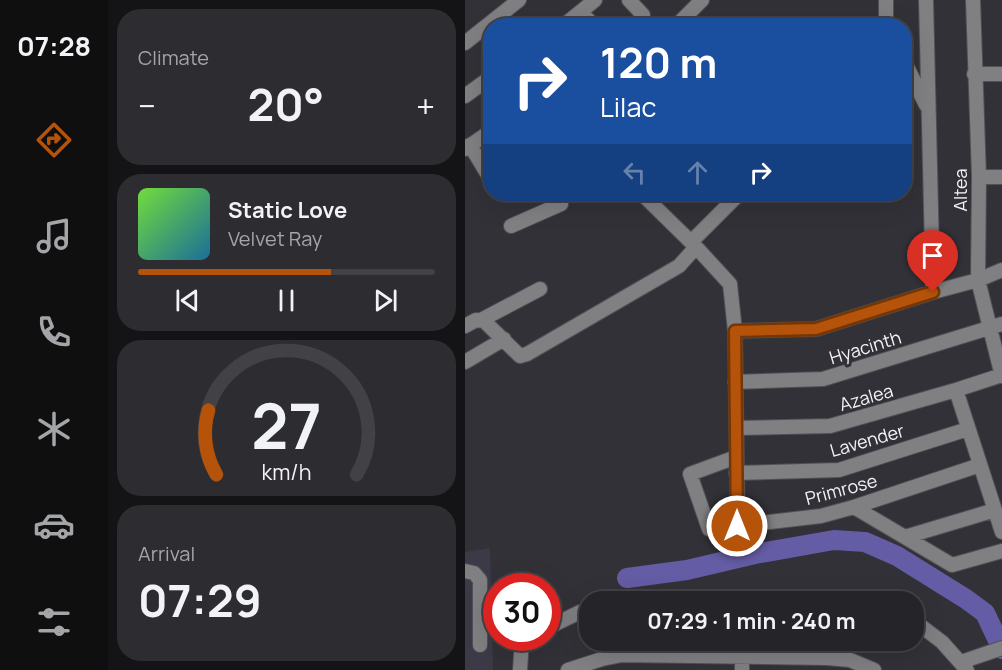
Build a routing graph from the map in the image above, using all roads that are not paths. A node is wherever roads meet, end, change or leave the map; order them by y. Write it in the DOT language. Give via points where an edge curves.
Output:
graph roads {
  1 [pos="519,0"];
  2 [pos="595,0"];
  3 [pos="630,0"];
  4 [pos="702,0"];
  5 [pos="886,0"];
  6 [pos="926,0"];
  7 [pos="973,0"];
  8 [pos="581,12"];
  9 [pos="643,15"];
  10 [pos="496,18"];
  11 [pos="573,18"];
  12 [pos="587,18"];
  13 [pos="684,18"];
  14 [pos="886,18"];
  15 [pos="483,29"];
  16 [pos="465,43"];
  17 [pos="1002,74"];
  18 [pos="974,75"];
  19 [pos="912,77"];
  20 [pos="483,83"];
  21 [pos="465,96"];
  22 [pos="928,109"];
  23 [pos="483,137"];
  24 [pos="468,147"];
  25 [pos="483,169"];
  26 [pos="979,177"];
  27 [pos="1002,177"];
  28 [pos="559,201"];
  29 [pos="649,201"];
  30 [pos="733,201"];
  31 [pos="510,226"];
  32 [pos="694,244"];
  33 [pos="1002,270"];
  34 [pos="978,280"];
  35 [pos="540,289"];
  36 [pos="933,292"];
  37 [pos="481,320"];
  38 [pos="465,326"];
  39 [pos="996,326"];
  40 [pos="735,331"];
  41 [pos="504,339"];
  42 [pos="465,362"];
  43 [pos="1002,376"];
  44 [pos="735,382"];
  45 [pos="956,390"];
  46 [pos="737,428"];
  47 [pos="968,429"];
  48 [pos="736,457"];
  49 [pos="980,465"];
  50 [pos="736,473"];
  51 [pos="854,507"];
  52 [pos="995,510"];
  53 [pos="737,526"];
  54 [pos="1002,532"];
  55 [pos="905,537"];
  56 [pos="738,548"];
  57 [pos="1002,551"];
  58 [pos="465,572"];
  59 [pos="579,612"];
  60 [pos="561,621"];
  61 [pos="924,628"];
  62 [pos="480,645"];
  63 [pos="997,649"];
  64 [pos="521,651"];
  65 [pos="742,664"];
  66 [pos="964,666"];
  67 [pos="520,670"];
  68 [pos="568,670"];
  69 [pos="874,670"];
  1 -- 10 [label="street"];
  2 -- 8 [label="street"];
  3 -- 9 [label="street"];
  4 -- 13 [label="street"];
  5 -- 14 [label="street"];
  6 -- 22 [label="street"];
  7 -- 18 [label="street, Altea"];
  8 -- 11 [label="street"];
  8 -- 12 [label="street"];
  15 -- 16 [label="street"];
  17 -- 18 [label="street"];
  18 -- 26 [label="street, Altea"];
  19 -- 22 [label="street"];
  20 -- 21 [label="street"];
  22 -- 36 [label="street"];
  23 -- 24 [label="street"];
  24 -- 25 [label="street"];
  26 -- 27 [label="street"];
  26 -- 34 [label="street, Altea"];
  28 -- 31 [label="street" via="561,204"];
  29 -- 32 [label="street"];
  30 -- 32 [label="street"];
  32 -- 40 [label="street" via="730,284"];
  32 -- 41 [label="street" via="679,266 527,354 520,356"];
  33 -- 34 [label="street"];
  34 -- 36 [label="street"];
  34 -- 39 [label="street, Altea"];
  35 -- 37 [label="street"];
  36 -- 40 [label="street" via="816,329"];
  37 -- 38 [label="street"];
  37 -- 41 [label="street"];
  39 -- 43 [label="street, Altea"];
  39 -- 44 [label="street, Hyacinth" via="823,379"];
  40 -- 44 [label="street"];
  41 -- 42 [label="street"];
  43 -- 45 [label="street, Azalea"];
  44 -- 46 [label="street"];
  45 -- 46 [label="street, Azalea" via="830,426"];
  45 -- 47 [label="street"];
  46 -- 48 [label="street"];
  47 -- 49 [label="street"];
  47 -- 50 [label="street, Lavender" via="839,470"];
  48 -- 50 [label="street"];
  48 -- 53 [label="street, Primrose" via="690,474 709,529"];
  49 -- 51 [label="street, Primrose"];
  49 -- 52 [label="street"];
  50 -- 53 [label="street"];
  51 -- 53 [label="street, Primrose" via="821,516"];
  51 -- 55 [label="street"];
  52 -- 54 [label="street"];
  52 -- 55 [label="street"];
  53 -- 56 [label="street"];
  55 -- 57 [label="street" via="952,565"];
  58 -- 62 [label="street" via="474,573 480,580"];
  59 -- 60 [label="street"];
  61 -- 66 [label="street"];
  63 -- 66 [label="street"];
  64 -- 67 [label="street"];
  65 -- 68 [label="street" via="622,655"];
  65 -- 69 [label="street" via="827,658 850,660"];
}
